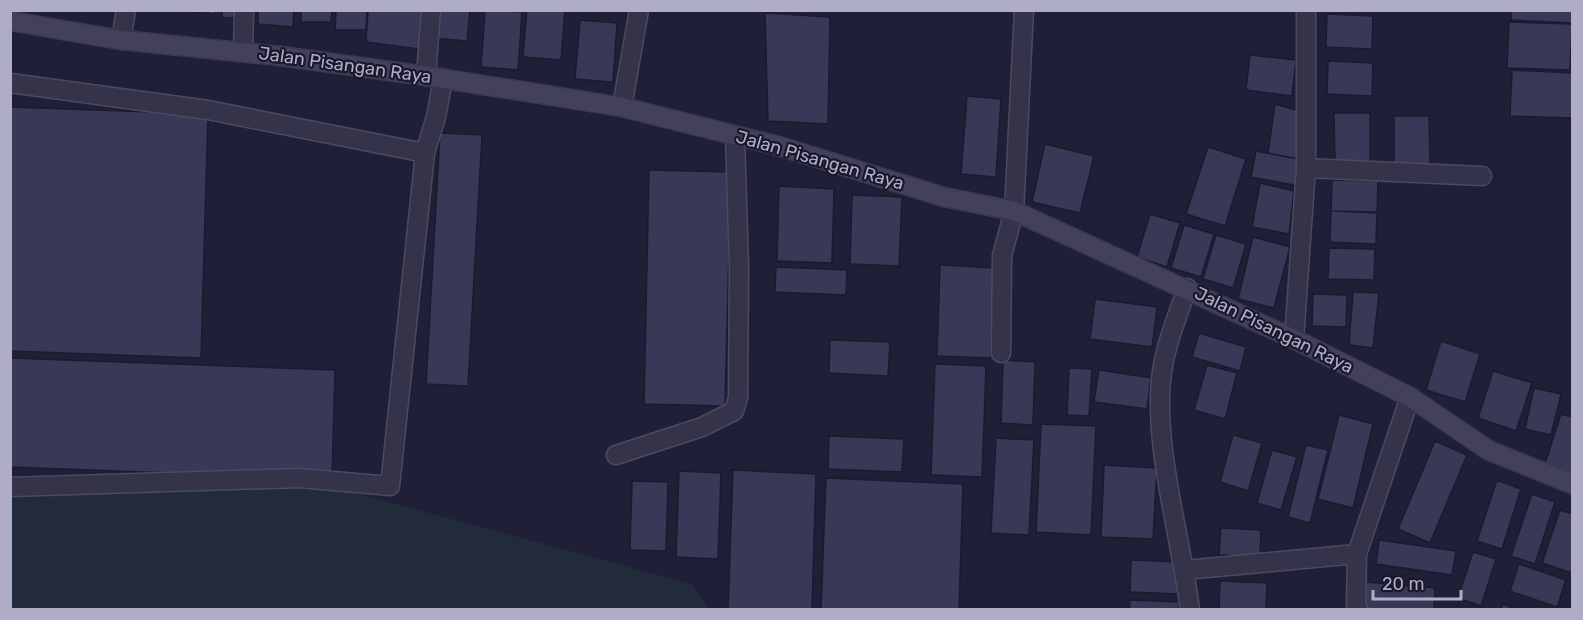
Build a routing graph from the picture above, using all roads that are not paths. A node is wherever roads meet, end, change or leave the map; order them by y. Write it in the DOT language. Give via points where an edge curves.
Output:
graph roads {
  1 [pos="126,10"];
  2 [pos="244,10"];
  3 [pos="431,10"];
  4 [pos="639,10"];
  5 [pos="1024,10"];
  6 [pos="1306,10"];
  7 [pos="10,21"];
  8 [pos="121,40"];
  9 [pos="243,52"];
  10 [pos="435,77"];
  11 [pos="10,82"];
  12 [pos="622,107"];
  13 [pos="735,136"];
  14 [pos="425,153"];
  15 [pos="1306,168"];
  16 [pos="1482,176"];
  17 [pos="1014,211"];
  18 [pos="1187,288"];
  19 [pos="1294,339"];
  20 [pos="1001,353"];
  21 [pos="1410,397"];
  22 [pos="616,455"];
  23 [pos="1572,484"];
  24 [pos="10,487"];
  25 [pos="1357,554"];
  26 [pos="1185,570"];
  27 [pos="1190,609"];
  28 [pos="1359,609"];
  1 -- 8 [label="street"];
  2 -- 9 [label="street"];
  3 -- 10 [label="street"];
  4 -- 12 [label="street"];
  5 -- 17 [label="street"];
  6 -- 15 [label="street"];
  7 -- 8 [label="street, Jalan Pisangan Raya"];
  8 -- 9 [label="street, Jalan Pisangan Raya"];
  9 -- 10 [label="street, Jalan Pisangan Raya"];
  10 -- 12 [label="street, Jalan Pisangan Raya"];
  10 -- 14 [label="street" via="436,117"];
  11 -- 14 [label="street" via="207,110"];
  12 -- 13 [label="street, Jalan Pisangan Raya"];
  13 -- 17 [label="street, Jalan Pisangan Raya" via="853,167 944,197"];
  13 -- 22 [label="street" via="739,280 738,398 734,411 715,422"];
  14 -- 24 [label="street" via="390,486 300,478"];
  15 -- 16 [label="street"];
  15 -- 19 [label="street"];
  17 -- 18 [label="street, Jalan Pisangan Raya"];
  17 -- 20 [label="street" via="1002,256"];
  18 -- 19 [label="street, Jalan Pisangan Raya"];
  18 -- 26 [label="street" via="1167,348 1161,405 1161,437"];
  19 -- 21 [label="street, Jalan Pisangan Raya"];
  21 -- 23 [label="street, Jalan Pisangan Raya" via="1488,450"];
  21 -- 25 [label="street"];
  25 -- 26 [label="street"];
  25 -- 28 [label="street"];
  26 -- 27 [label="street"];
}
